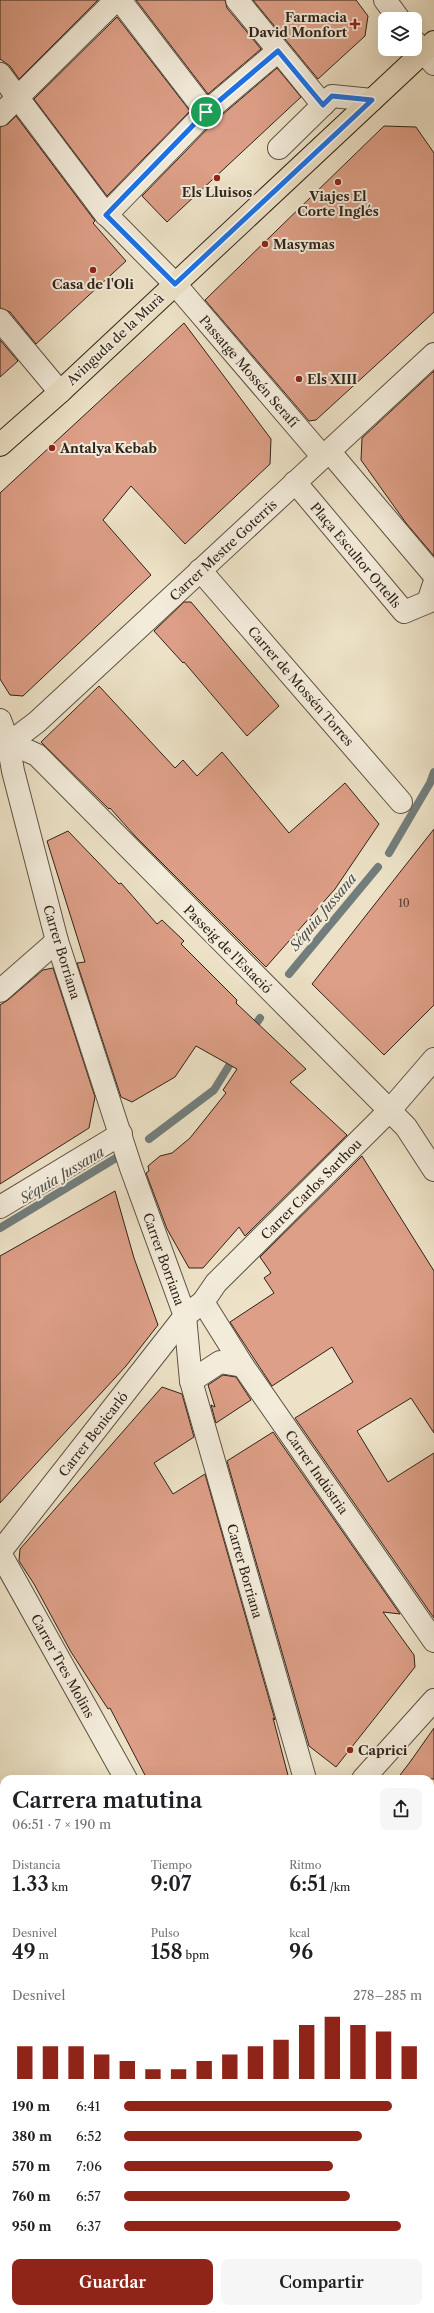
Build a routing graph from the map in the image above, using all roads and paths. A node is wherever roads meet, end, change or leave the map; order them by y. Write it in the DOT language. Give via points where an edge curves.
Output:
graph roads {
  1 [pos="116,0"];
  2 [pos="120,0"];
  3 [pos="237,0"];
  4 [pos="385,0"];
  5 [pos="394,12"];
  6 [pos="426,50"];
  7 [pos="278,51"];
  8 [pos="0,74"];
  9 [pos="434,79"];
  10 [pos="17,99"];
  11 [pos="372,100"];
  12 [pos="323,105"];
  13 [pos="206,112"];
  14 [pos="0,115"];
  15 [pos="279,148"];
  16 [pos="104,213"];
  17 [pos="175,284"];
  18 [pos="0,320"];
  19 [pos="434,354"];
  20 [pos="60,392"];
  21 [pos="0,445"];
  22 [pos="326,454"];
  23 [pos="295,482"];
  24 [pos="200,570"];
  25 [pos="434,575"];
  26 [pos="434,584"];
  27 [pos="0,720"];
  28 [pos="4,746"];
  29 [pos="401,802"];
  30 [pos="57,941"];
  31 [pos="0,991"];
  32 [pos="434,1059"];
  33 [pos="390,1110"];
  34 [pos="121,1134"];
  35 [pos="434,1170"];
  36 [pos="0,1206"];
  37 [pos="203,1302"];
  38 [pos="185,1316"];
  39 [pos="243,1366"];
  40 [pos="191,1381"];
  41 [pos="0,1552"];
  42 [pos="434,1641"];
  43 [pos="434,1700"];
  44 [pos="124,1775"];
  45 [pos="304,1775"];
  46 [pos="367,1775"];
  1 -- 10 [label="street"];
  2 -- 13 [label="street"];
  3 -- 7 [label="street"];
  4 -- 5 [label="street"];
  6 -- 9 [label="street"];
  6 -- 11 [label="main road, Avinguda de la Murà"];
  7 -- 12 [label="street"];
  7 -- 13 [label="street"];
  8 -- 10 [label="street, Passatge Mossén Serafí"];
  10 -- 14 [label="street"];
  10 -- 16 [label="street, Passatge Mossén Serafí"];
  11 -- 12 [label="street" via="332,96"];
  11 -- 17 [label="main road, Avinguda de la Murà"];
  12 -- 15 [label="street"];
  13 -- 16 [label="street"];
  16 -- 17 [label="street, Passatge Mossén Serafí"];
  17 -- 20 [label="main road, Avinguda de la Murà"];
  17 -- 22 [label="street, Passatge Mossén Serafí"];
  18 -- 20 [label="street"];
  19 -- 22 [label="street, Carrer Mestre Goterris"];
  20 -- 21 [label="main road, Avinguda de la Murà"];
  22 -- 23 [label="street, Carrer Mestre Goterris"];
  22 -- 25 [label="street"];
  23 -- 24 [label="street, Carrer Mestre Goterris"];
  23 -- 26 [label="street, Plaça Escultor Ortells" via="404,612 428,602"];
  24 -- 28 [label="street, Carrer Mestre Goterris" via="37,722"];
  24 -- 29 [label="street, Carrer de Mossén Torres"];
  27 -- 28 [label="street, Carrer Borriana"];
  28 -- 30 [label="street, Carrer Borriana" via="13,771"];
  28 -- 33 [label="street, Passeig de l'Estació" via="37,755"];
  30 -- 31 [label="street"];
  30 -- 34 [label="street, Carrer Borriana"];
  32 -- 33 [label="street, Carrer Carlos Sarthou"];
  33 -- 35 [label="street, Passeig de l'Estació" via="406,1127"];
  33 -- 37 [label="street, Carrer Carlos Sarthou" via="216,1283"];
  34 -- 36 [label="street"];
  34 -- 38 [label="street, Carrer Borriana"];
  37 -- 38 [label="street, Carrer Carlos Sarthou"];
  37 -- 39 [label="street, Carrer Indústria"];
  38 -- 40 [label="street, Carrer Borriana"];
  38 -- 41 [label="street, Carrer Benicarló"];
  39 -- 40 [label="street" via="220,1362"];
  39 -- 42 [label="street, Carrer Indústria"];
  40 -- 45 [label="street, Carrer Borriana"];
  41 -- 44 [label="street, Carrer Tres Molins"];
  43 -- 46 [label="street"];
}
